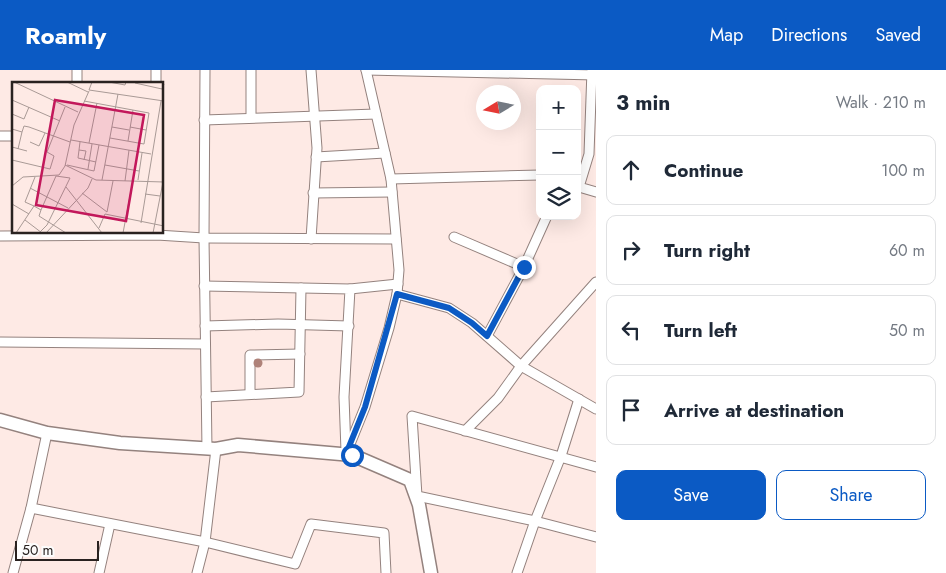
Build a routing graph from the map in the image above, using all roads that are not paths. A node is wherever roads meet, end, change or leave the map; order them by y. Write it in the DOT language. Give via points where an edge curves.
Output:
graph roads {
  1 [pos="205,70"];
  2 [pos="251,70"];
  3 [pos="311,70"];
  4 [pos="366,70"];
  5 [pos="593,73"];
  6 [pos="376,114"];
  7 [pos="251,118"];
  8 [pos="314,118"];
  9 [pos="204,120"];
  10 [pos="385,153"];
  11 [pos="316,157"];
  12 [pos="536,175"];
  13 [pos="391,179"];
  14 [pos="392,192"];
  15 [pos="596,192"];
  16 [pos="313,193"];
  17 [pos="545,220"];
  18 [pos="157,234"];
  19 [pos="95,235"];
  20 [pos="0,236"];
  21 [pos="454,237"];
  22 [pos="204,238"];
  23 [pos="311,238"];
  24 [pos="396,239"];
  25 [pos="524,267"];
  26 [pos="596,282"];
  27 [pos="398,284"];
  28 [pos="204,286"];
  29 [pos="301,288"];
  30 [pos="350,289"];
  31 [pos="397,294"];
  32 [pos="301,325"];
  33 [pos="205,326"];
  34 [pos="348,326"];
  35 [pos="487,336"];
  36 [pos="0,342"];
  37 [pos="205,344"];
  38 [pos="300,354"];
  39 [pos="521,366"];
  40 [pos="250,394"];
  41 [pos="206,397"];
  42 [pos="579,399"];
  43 [pos="596,409"];
  44 [pos="0,420"];
  45 [pos="465,431"];
  46 [pos="47,433"];
  47 [pos="211,449"];
  48 [pos="346,454"];
  49 [pos="561,456"];
  50 [pos="596,467"];
  51 [pos="417,496"];
  52 [pos="31,508"];
  53 [pos="535,520"];
  54 [pos="110,524"];
  55 [pos="596,537"];
  56 [pos="205,542"];
  57 [pos="295,569"];
  58 [pos="13,573"];
  59 [pos="99,573"];
  60 [pos="197,573"];
  61 [pos="386,573"];
  62 [pos="431,573"];
  63 [pos="516,573"];
  1 -- 9 [label="street"];
  2 -- 7 [label="street"];
  3 -- 8 [label="street"];
  4 -- 5 [label="street"];
  4 -- 6 [label="street"];
  5 -- 15 [label="street" via="589,154 579,187"];
  6 -- 8 [label="street"];
  6 -- 10 [label="street"];
  7 -- 8 [label="street"];
  7 -- 9 [label="street"];
  8 -- 11 [label="street"];
  9 -- 22 [label="street"];
  10 -- 11 [label="street"];
  10 -- 13 [label="street"];
  11 -- 16 [label="street"];
  12 -- 13 [label="street"];
  13 -- 14 [label="street"];
  14 -- 16 [label="street"];
  14 -- 24 [label="street"];
  16 -- 23 [label="street"];
  17 -- 25 [label="street"];
  18 -- 19 [label="street"];
  18 -- 22 [label="street"];
  19 -- 20 [label="street"];
  21 -- 25 [label="street"];
  22 -- 23 [label="street"];
  22 -- 28 [label="street"];
  23 -- 24 [label="street"];
  24 -- 27 [label="street"];
  25 -- 35 [label="street"];
  26 -- 39 [label="street"];
  27 -- 30 [label="street"];
  27 -- 31 [label="street"];
  28 -- 29 [label="street"];
  28 -- 33 [label="street"];
  29 -- 30 [label="street"];
  29 -- 32 [label="street"];
  30 -- 34 [label="street"];
  31 -- 35 [label="street" via="449,308"];
  31 -- 48 [label="street" via="365,407"];
  32 -- 33 [label="street"];
  32 -- 34 [label="street"];
  32 -- 38 [label="street"];
  33 -- 37 [label="street"];
  34 -- 48 [label="street" via="344,397"];
  35 -- 39 [label="street"];
  36 -- 37 [label="street"];
  37 -- 41 [label="street"];
  38 -- 40 [label="street" via="299,392"];
  38 -- 40 [label="street" via="250,355"];
  39 -- 42 [label="street"];
  39 -- 45 [label="street" via="498,398"];
  40 -- 41 [label="street"];
  41 -- 47 [label="street"];
  42 -- 43 [label="street"];
  42 -- 49 [label="street"];
  44 -- 46 [label="street"];
  45 -- 49 [label="street"];
  45 -- 51 [label="street" via="412,416"];
  46 -- 47 [label="street" via="120,443"];
  46 -- 52 [label="street"];
  47 -- 48 [label="street" via="238,445"];
  47 -- 56 [label="street"];
  48 -- 51 [label="street" via="410,480"];
  49 -- 50 [label="street"];
  49 -- 53 [label="street"];
  51 -- 53 [label="street"];
  51 -- 62 [label="street"];
  52 -- 54 [label="street"];
  52 -- 58 [label="street"];
  53 -- 55 [label="street"];
  53 -- 63 [label="street"];
  54 -- 56 [label="street"];
  54 -- 59 [label="street"];
  56 -- 57 [label="street"];
  56 -- 60 [label="street"];
  57 -- 61 [label="street" via="311,524 384,533"];
}
